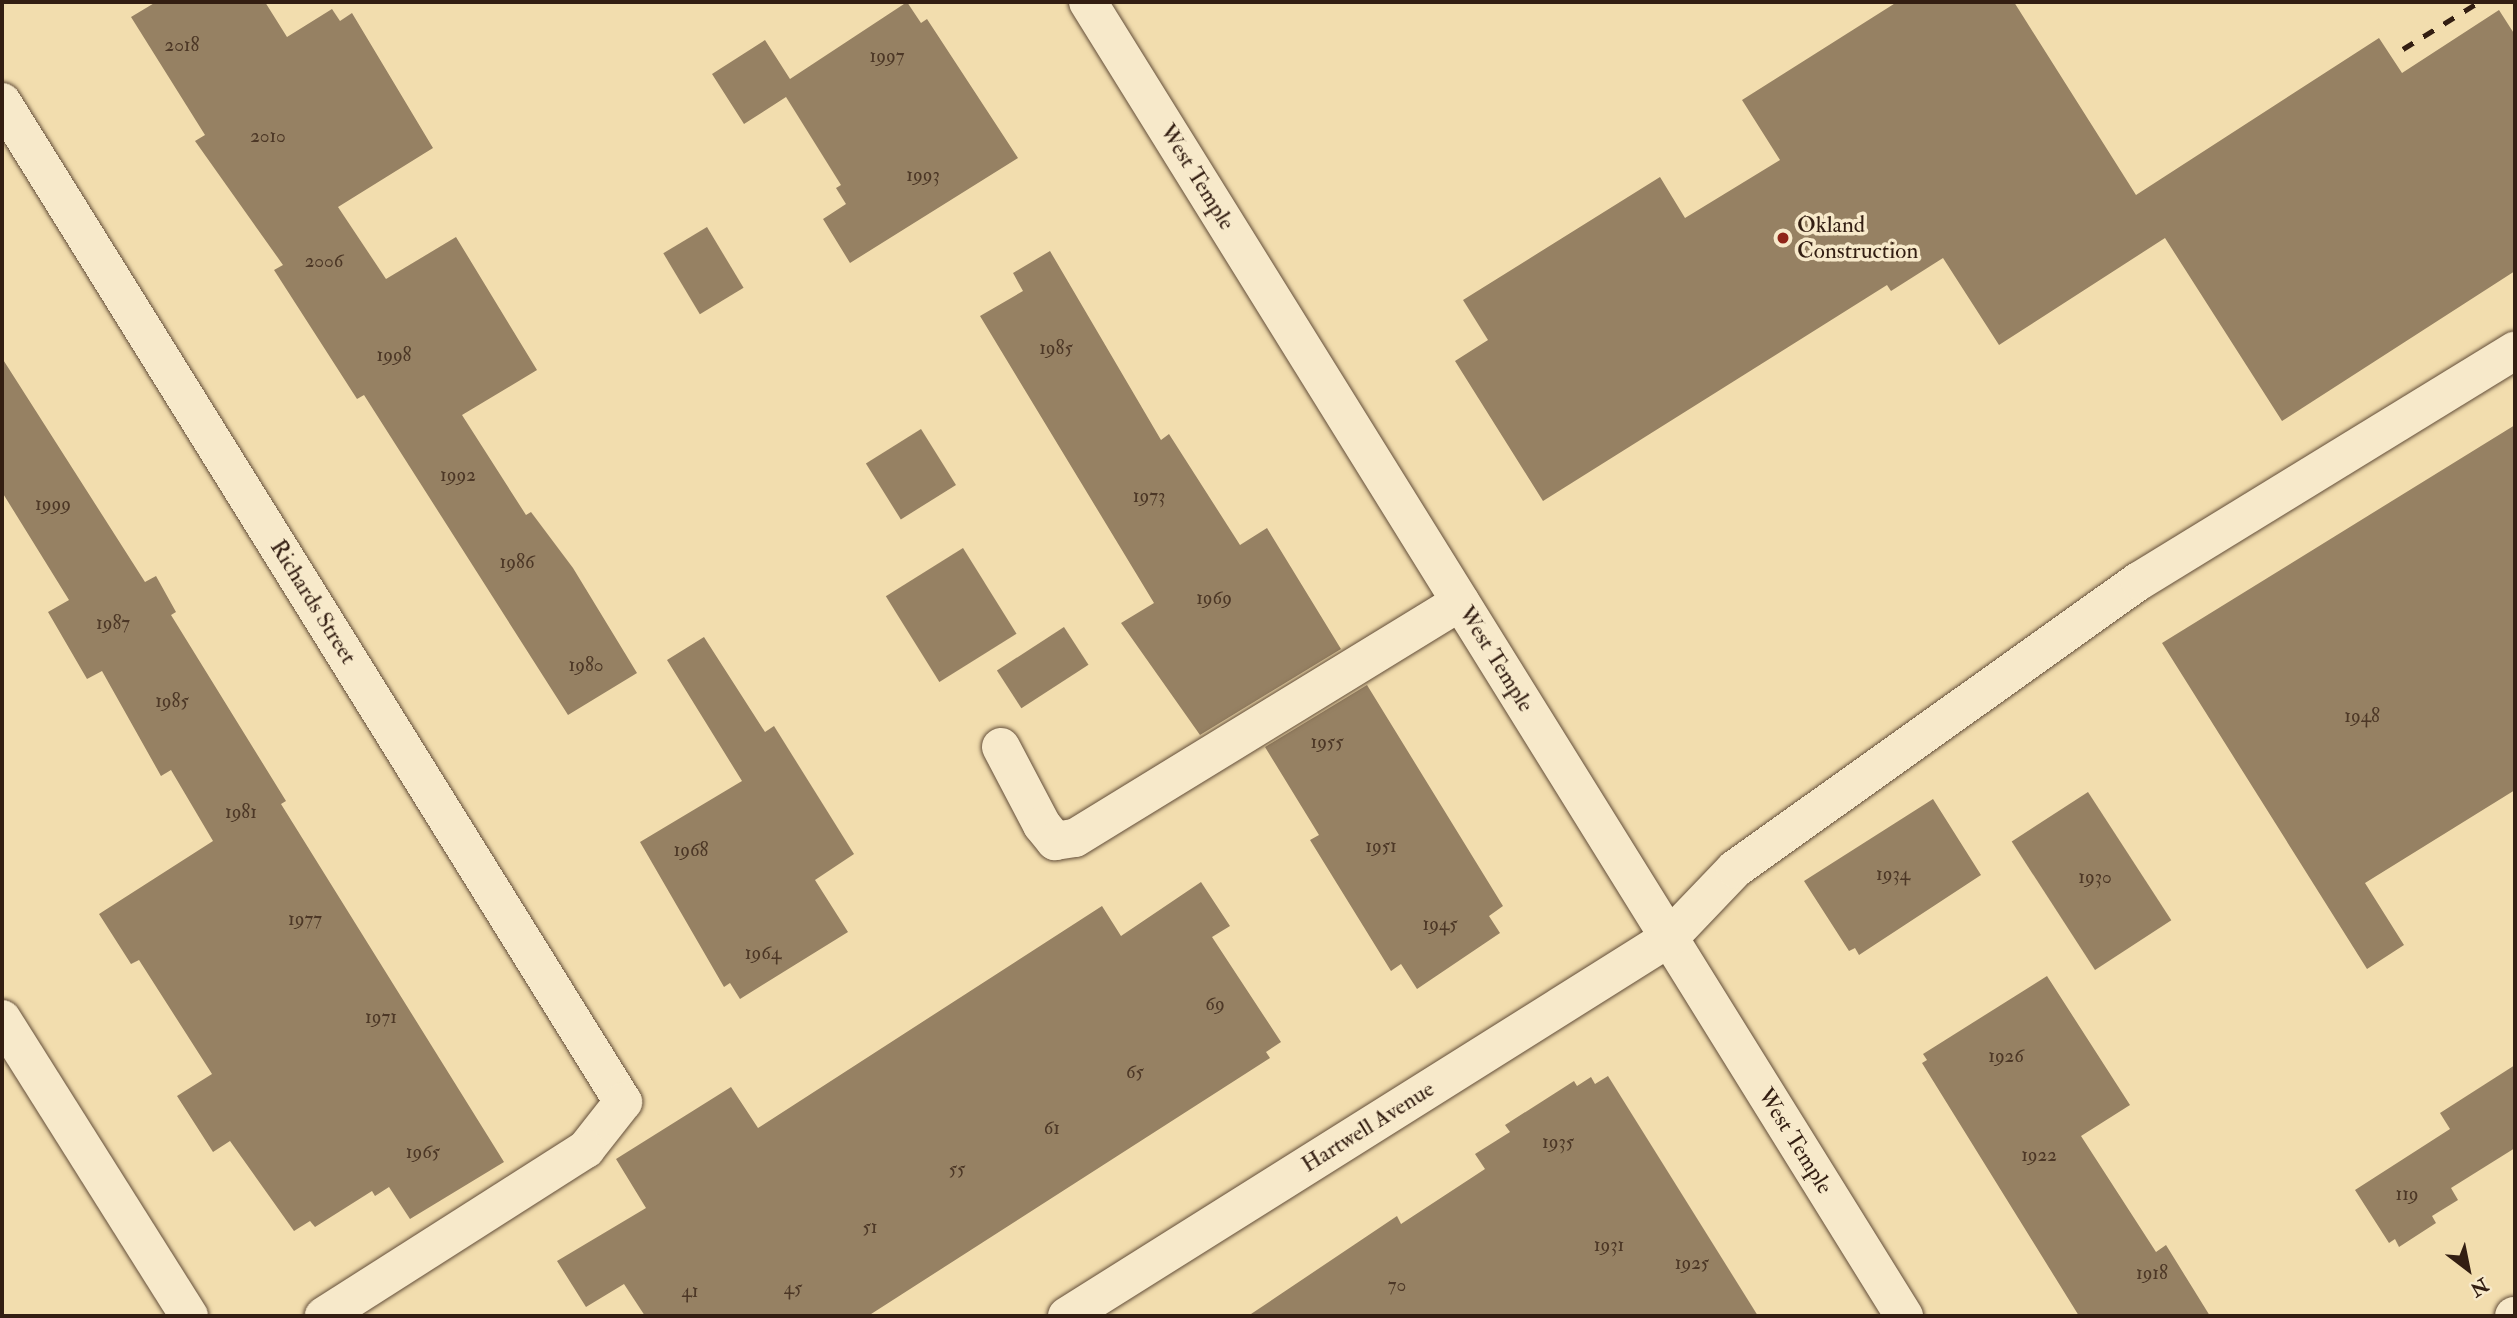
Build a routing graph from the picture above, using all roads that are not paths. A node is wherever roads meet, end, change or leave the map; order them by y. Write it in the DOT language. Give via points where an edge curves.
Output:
graph roads {
  1 [pos="1088,2"];
  2 [pos="2,102"];
  3 [pos="2515,351"];
  4 [pos="1460,602"];
  5 [pos="1001,747"];
  6 [pos="1669,937"];
  7 [pos="2,1019"];
  8 [pos="189,1316"];
  9 [pos="324,1316"];
  10 [pos="1067,1316"];
  11 [pos="1904,1316"];
  1 -- 4 [label="street, West Temple"];
  2 -- 9 [label="street, Richards Street" via="623,1102 586,1149"];
  3 -- 6 [label="street, Hartwell Avenue" via="2139,581 1735,869"];
  4 -- 5 [label="street" via="1075,838 1055,841"];
  4 -- 6 [label="street, West Temple"];
  6 -- 10 [label="street, Hartwell Avenue"];
  6 -- 11 [label="street, West Temple"];
  7 -- 8 [label="street"];
}
